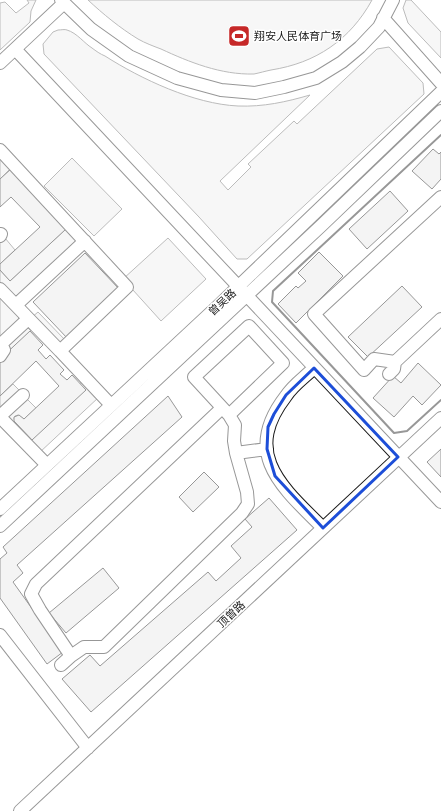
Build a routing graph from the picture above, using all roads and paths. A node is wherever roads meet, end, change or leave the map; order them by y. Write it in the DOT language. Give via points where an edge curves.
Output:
graph roads {
  1 [pos="393,0"];
  2 [pos="63,2"];
  3 [pos="383,18"];
  4 [pos="15,49"];
  5 [pos="0,63"];
  6 [pos="441,83"];
  7 [pos="441,92"];
  8 [pos="441,111"];
  9 [pos="0,150"];
  10 [pos="441,197"];
  11 [pos="85,241"];
  12 [pos="0,289"];
  13 [pos="242,291"];
  14 [pos="16,305"];
  15 [pos="28,319"];
  16 [pos="441,319"];
  17 [pos="0,348"];
  18 [pos="60,351"];
  19 [pos="395,362"];
  20 [pos="314,368"];
  21 [pos="389,374"];
  22 [pos="23,395"];
  23 [pos="111,405"];
  24 [pos="225,411"];
  25 [pos="0,416"];
  26 [pos="441,418"];
  27 [pos="267,449"];
  28 [pos="236,453"];
  29 [pos="398,457"];
  30 [pos="47,465"];
  31 [pos="441,502"];
  32 [pos="0,509"];
  33 [pos="0,526"];
  34 [pos="323,528"];
  35 [pos="0,635"];
  36 [pos="70,656"];
  37 [pos="60,665"];
  38 [pos="88,748"];
  39 [pos="20,811"];
  1 -- 3 [label="street"];
  2 -- 3 [label="street" via="91,29 129,56 177,78 221,90 255,93 284,88 316,78 360,48 379,27"];
  2 -- 4 [label="street"];
  3 -- 6 [label="street"];
  4 -- 5 [label="street"];
  4 -- 13 [label="street"];
  7 -- 13 [label="street, 曾吴路"];
  8 -- 13 [label="street, 曾吴路"];
  9 -- 11 [label="street"];
  10 -- 19 [label="street" via="314,314 364,370 374,359"];
  11 -- 14 [label="street"];
  11 -- 18 [label="street" via="127,287"];
  12 -- 14 [label="street"];
  13 -- 20 [label="street"];
  13 -- 23 [label="street, 曾吴路"];
  13 -- 33 [label="street, 曾吴路"];
  14 -- 15 [label="street"];
  15 -- 17 [label="street"];
  15 -- 18 [label="street"];
  16 -- 19 [label="street"];
  18 -- 23 [label="street"];
  19 -- 21 [label="street" via="394,369"];
  20 -- 27 [label="street" via="286,395 274,414 268,427"];
  20 -- 29 [label="street"];
  22 -- 25 [label="street"];
  23 -- 30 [label="street, 曾吴路"];
  24 -- 24 [label="street" via="194,377 249,326 283,363"];
  24 -- 28 [label="street" via="235,425"];
  24 -- 36 [label="street" via="36,584 31,594"];
  25 -- 30 [label="street"];
  26 -- 29 [label="street, 顶曾路"];
  27 -- 28 [label="street"];
  27 -- 34 [label="street" via="267,457 275,476"];
  28 -- 36 [label="street" via="248,504 242,512 104,647 84,648"];
  29 -- 31 [label="street"];
  29 -- 34 [label="street, 顶曾路"];
  30 -- 32 [label="street, 曾吴路"];
  34 -- 38 [label="street, 顶曾路"];
  35 -- 38 [label="street"];
  36 -- 37 [label="street"];
  38 -- 39 [label="street, 顶曾路"];
}
